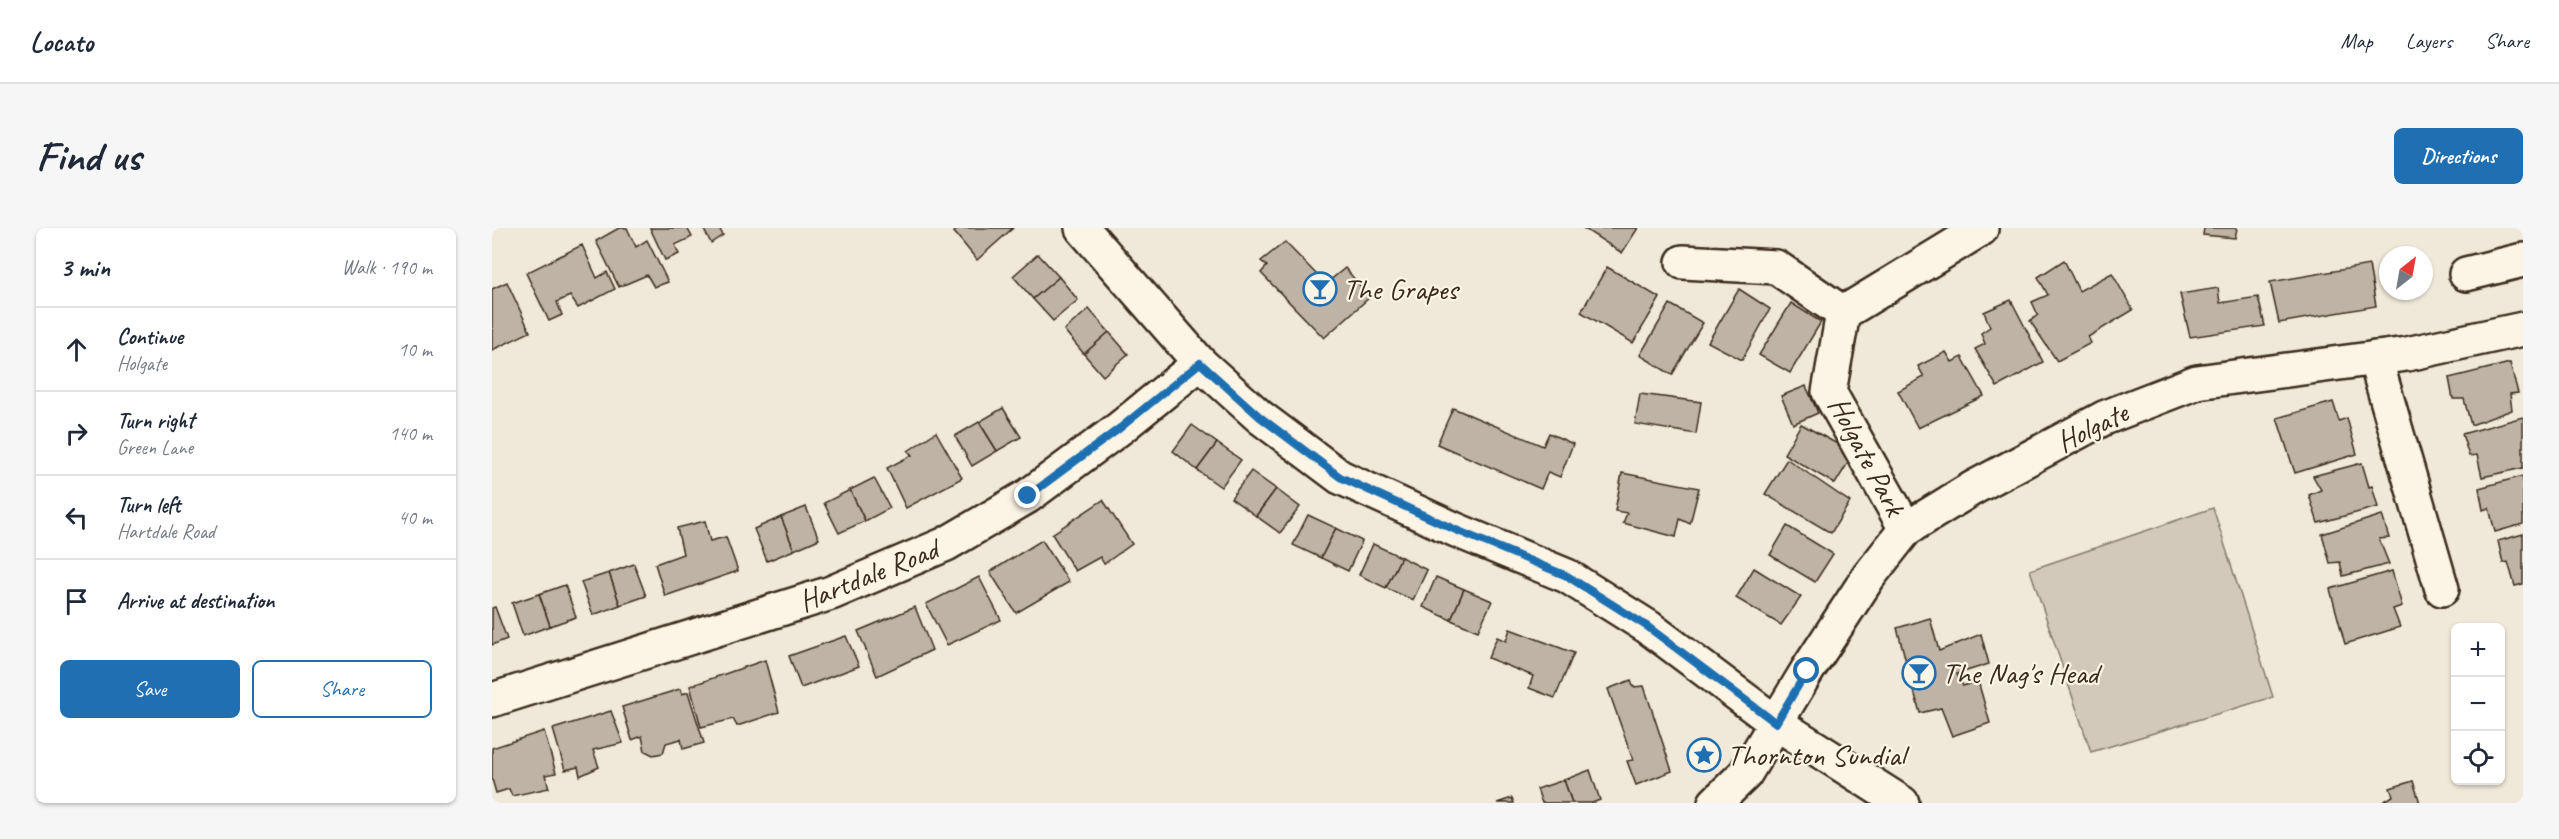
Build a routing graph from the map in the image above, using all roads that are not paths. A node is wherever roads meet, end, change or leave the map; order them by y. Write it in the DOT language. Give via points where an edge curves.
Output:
graph roads {
  1 [pos="1082,228"];
  2 [pos="1981,229"];
  3 [pos="2523,260"];
  4 [pos="1683,262"];
  5 [pos="2466,273"];
  6 [pos="1843,313"];
  7 [pos="2523,329"];
  8 [pos="2375,358"];
  9 [pos="1200,363"];
  10 [pos="1906,529"];
  11 [pos="2442,589"];
  12 [pos="492,700"];
  13 [pos="1776,723"];
  14 [pos="1715,803"];
  15 [pos="1902,803"];
  1 -- 9 [label="street"];
  2 -- 6 [label="street"];
  3 -- 5 [label="street"];
  4 -- 6 [label="street" via="1776,267"];
  6 -- 10 [label="street, Holgate Park" via="1829,392"];
  7 -- 8 [label="street, Holgate"];
  8 -- 10 [label="street, Holgate" via="2197,382 2103,418"];
  8 -- 11 [label="street"];
  9 -- 12 [label="street, Hartdale Road" via="1028,496 946,544 831,593"];
  9 -- 13 [label="street" via="1260,417 1340,477 1567,576 1648,627"];
  10 -- 13 [label="street, Holgate" via="1869,576"];
  13 -- 14 [label="street, Holgate" via="1745,774"];
  13 -- 15 [label="street"];
}
